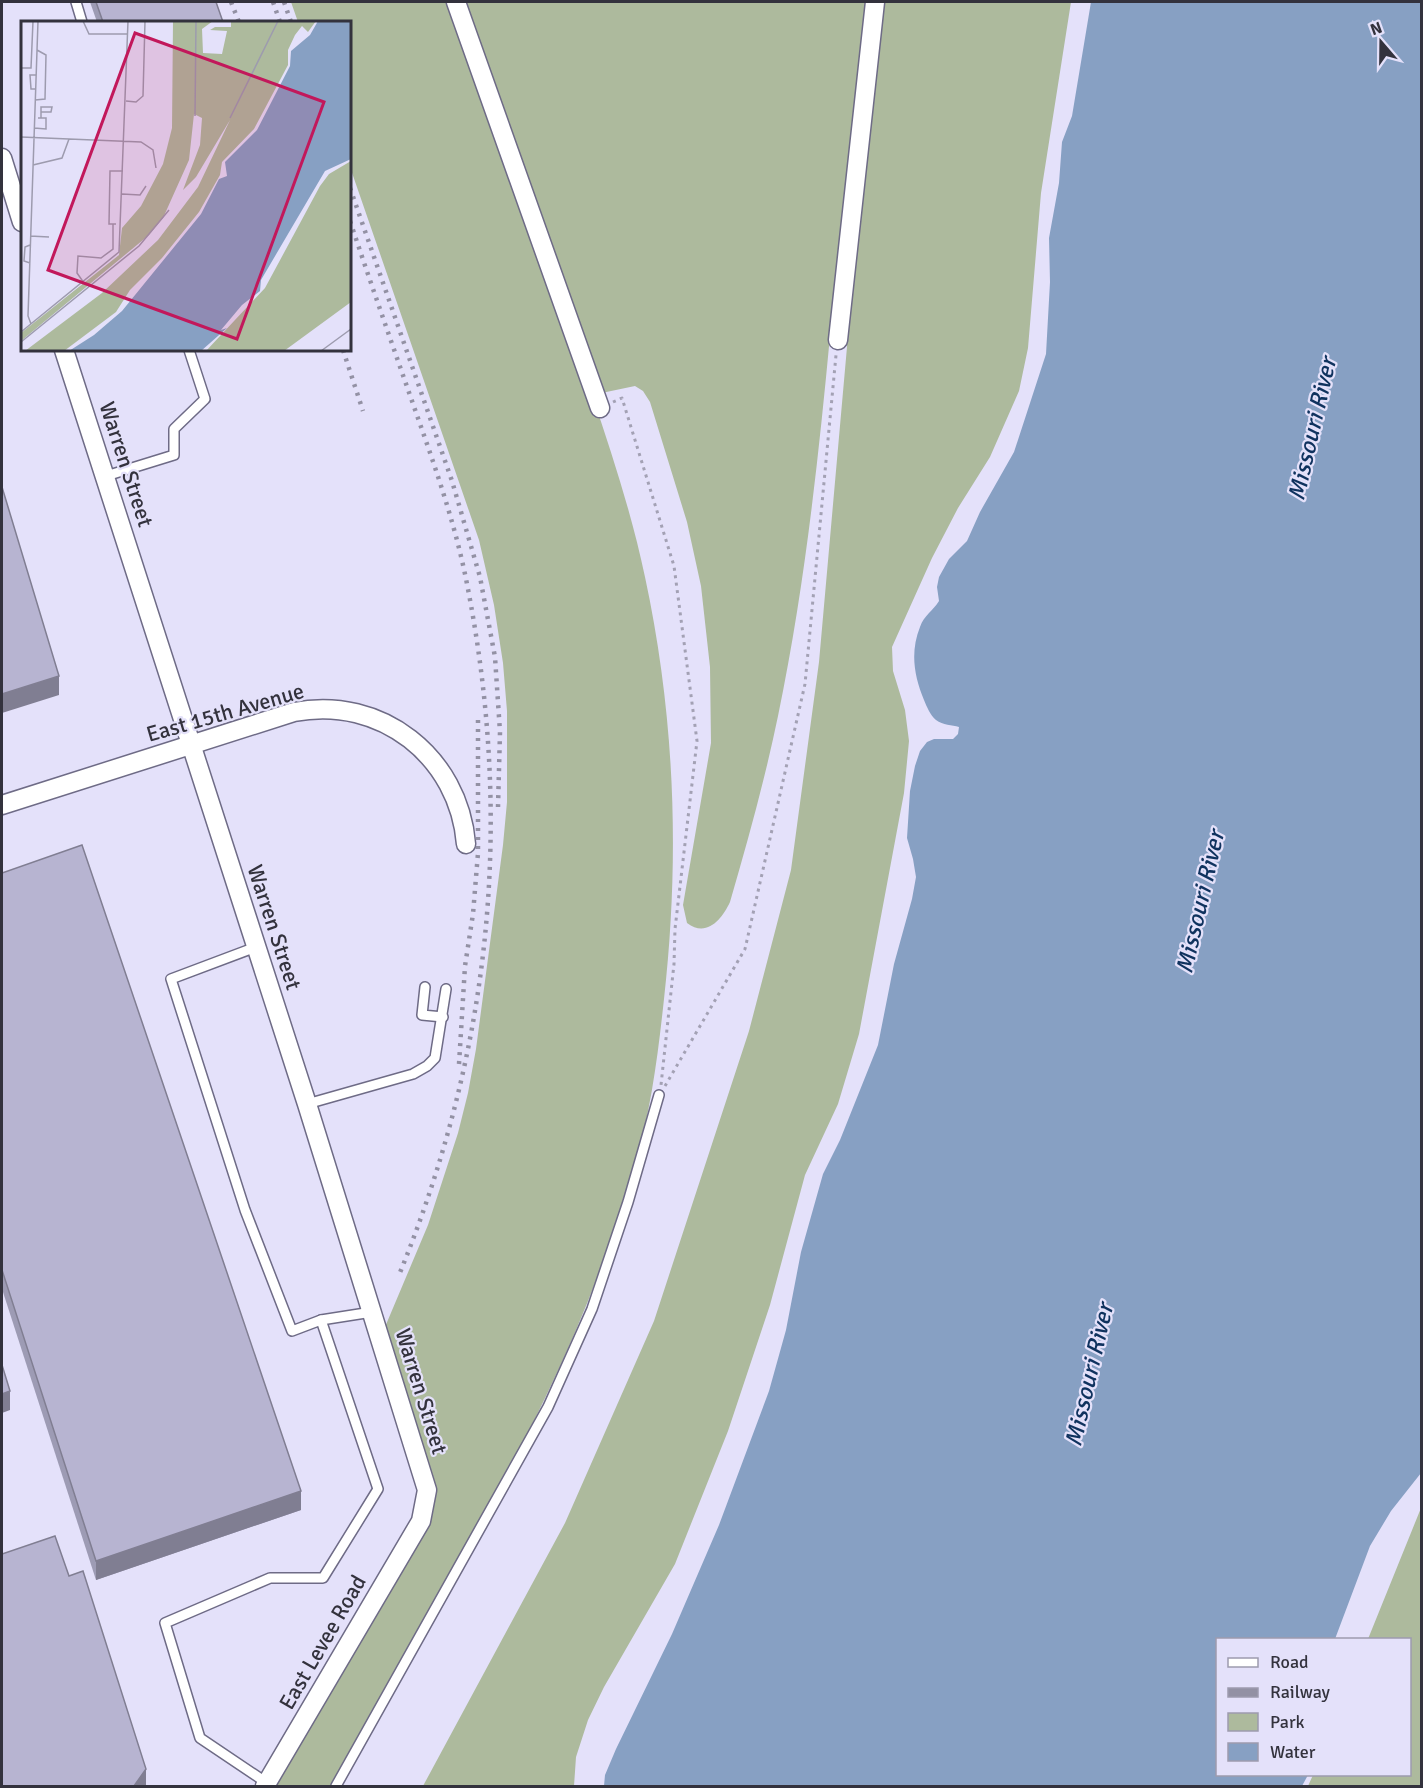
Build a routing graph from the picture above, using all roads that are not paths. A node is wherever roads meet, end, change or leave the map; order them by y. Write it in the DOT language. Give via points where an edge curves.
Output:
graph roads {
  1 [pos="76,2"];
  2 [pos="456,2"];
  3 [pos="875,2"];
  4 [pos="82,21"];
  5 [pos="2,159"];
  6 [pos="21,219"];
  7 [pos="838,340"];
  8 [pos="64,351"];
  9 [pos="189,351"];
  10 [pos="600,408"];
  11 [pos="106,476"];
  12 [pos="192,745"];
  13 [pos="2,805"];
  14 [pos="466,844"];
  15 [pos="256,947"];
  16 [pos="425,987"];
  17 [pos="446,989"];
  18 [pos="443,1017"];
  19 [pos="659,1095"];
  20 [pos="307,1104"];
  21 [pos="372,1312"];
  22 [pos="321,1320"];
  23 [pos="421,1521"];
  24 [pos="266,1785"];
  25 [pos="336,1786"];
  1 -- 4 [label="lane"];
  2 -- 10 [label="street"];
  3 -- 7 [label="street"];
  5 -- 6 [label="street"];
  8 -- 11 [label="street, Warren Street"];
  9 -- 11 [label="lane" via="205,399 174,429 174,455"];
  11 -- 12 [label="street, Warren Street"];
  12 -- 13 [label="street, East 15th Avenue"];
  12 -- 14 [label="street, East 15th Avenue" via="306,710 330,709 365,715 408,736 441,772 461,810"];
  12 -- 15 [label="street, Warren Street"];
  15 -- 20 [label="street, Warren Street"];
  15 -- 22 [label="lane" via="171,979 245,1210 292,1331"];
  16 -- 18 [label="lane" via="422,1015"];
  17 -- 18 [label="lane"];
  18 -- 20 [label="lane" via="435,1058 427,1066 413,1074"];
  19 -- 25 [label="lane" via="592,1309 548,1407"];
  20 -- 21 [label="street, Warren Street"];
  21 -- 22 [label="lane"];
  21 -- 23 [label="street, Warren Street" via="428,1490"];
  22 -- 24 [label="lane" via="378,1489 323,1578 270,1578 165,1623 200,1738"];
  23 -- 24 [label="street, East Levee Road"];
}
